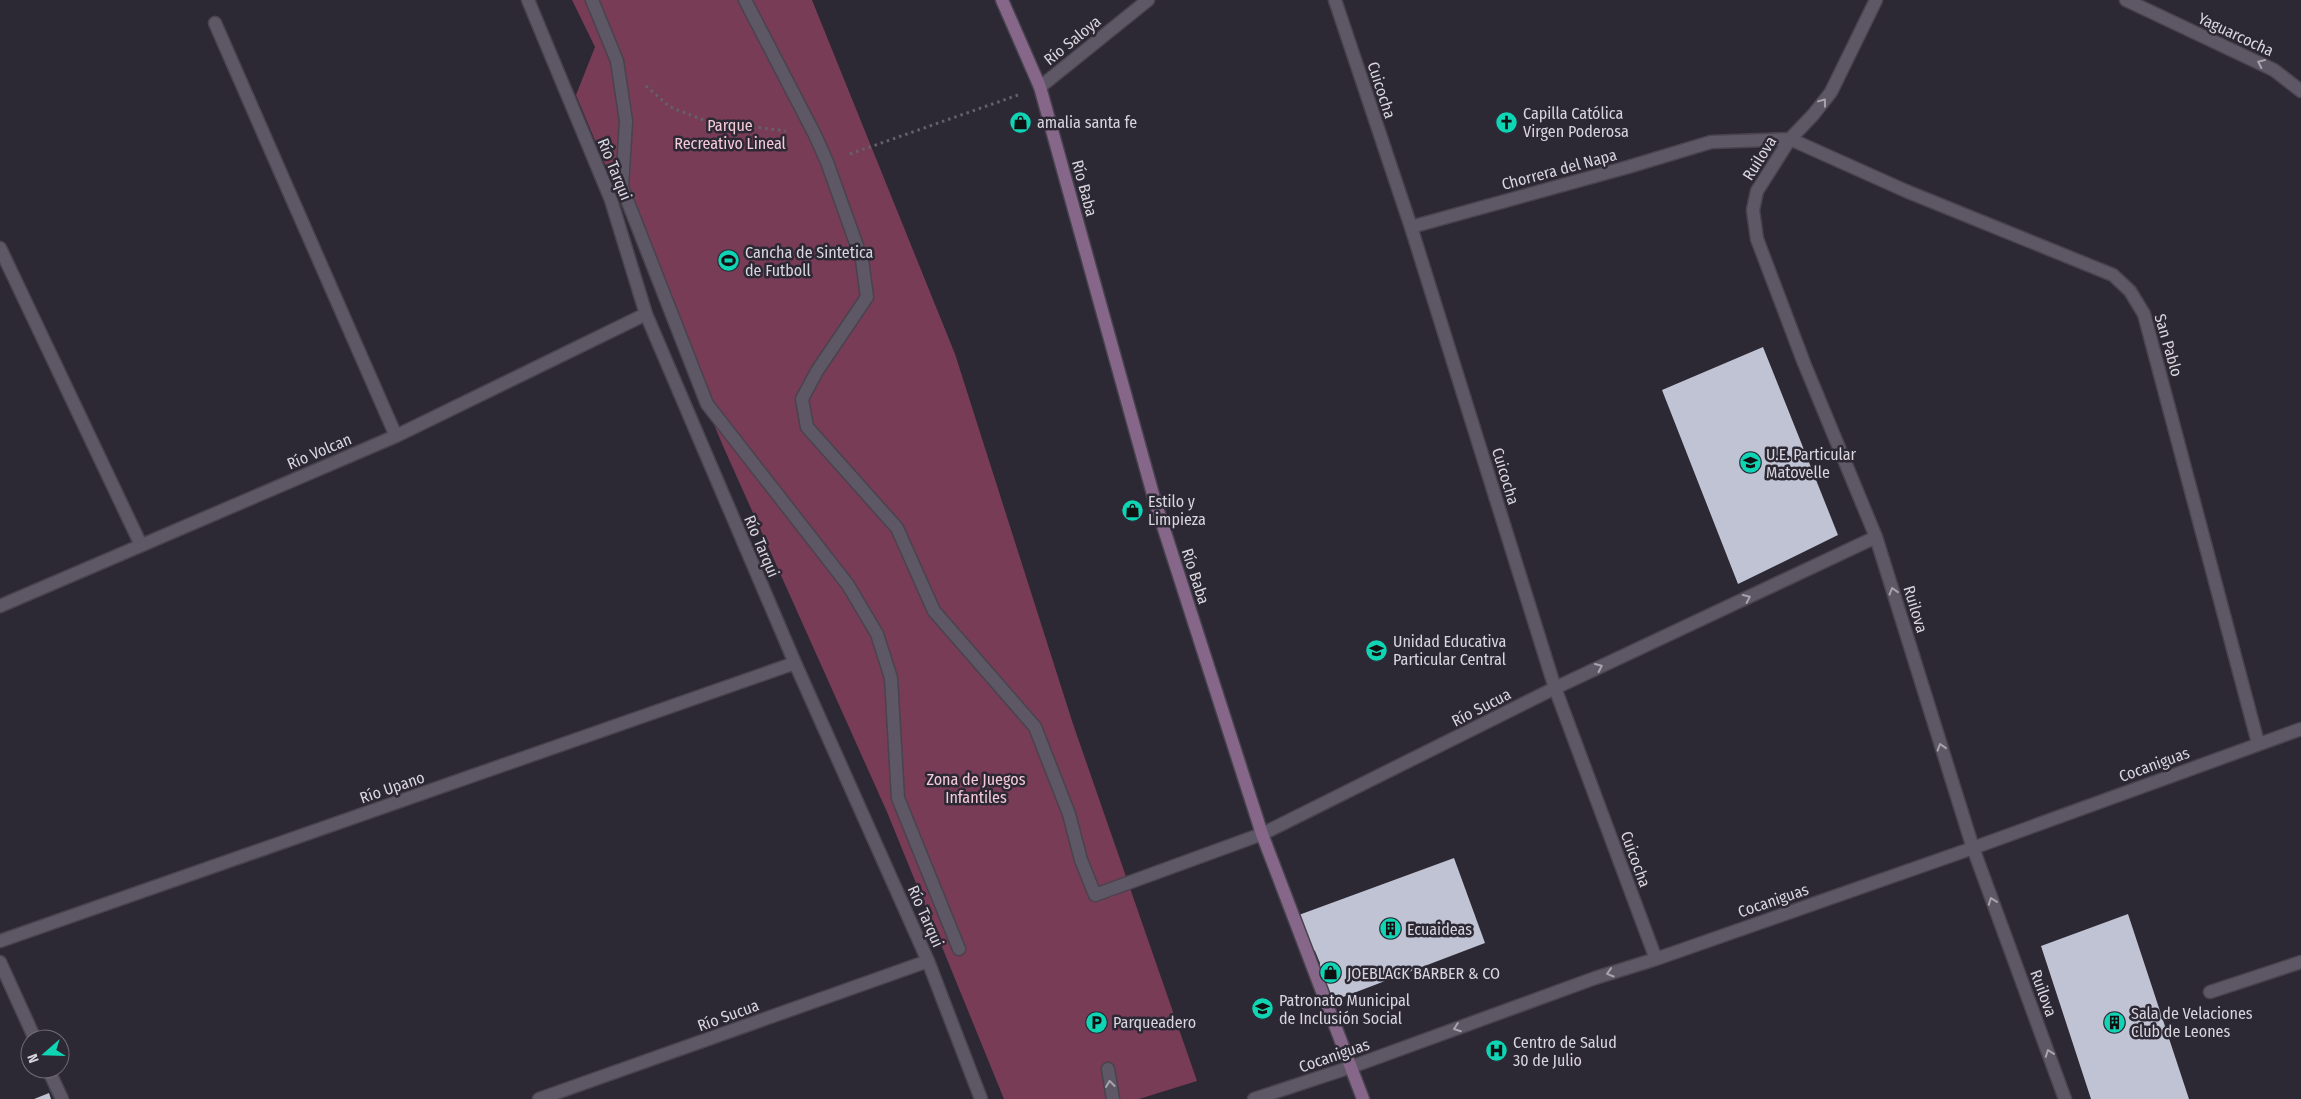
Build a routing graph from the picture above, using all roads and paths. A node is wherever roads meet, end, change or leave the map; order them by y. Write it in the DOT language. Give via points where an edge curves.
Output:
graph roads {
  1 [pos="528,0"];
  2 [pos="592,0"];
  3 [pos="745,0"];
  4 [pos="1002,0"];
  5 [pos="1148,0"];
  6 [pos="1335,0"];
  7 [pos="1876,0"];
  8 [pos="2126,0"];
  9 [pos="215,23"];
  10 [pos="617,61"];
  11 [pos="1040,87"];
  12 [pos="2301,91"];
  13 [pos="815,135"];
  14 [pos="1790,139"];
  15 [pos="827,162"];
  16 [pos="1411,227"];
  17 [pos="0,248"];
  18 [pos="646,314"];
  19 [pos="396,436"];
  20 [pos="1876,538"];
  21 [pos="141,545"];
  22 [pos="0,606"];
  23 [pos="795,663"];
  24 [pos="1555,688"];
  25 [pos="2301,729"];
  26 [pos="2258,743"];
  27 [pos="1262,834"];
  28 [pos="1973,848"];
  29 [pos="0,941"];
  30 [pos="959,948"];
  31 [pos="1656,958"];
  32 [pos="928,960"];
  33 [pos="0,962"];
  34 [pos="2301,962"];
  35 [pos="2210,992"];
  36 [pos="30,1029"];
  37 [pos="1351,1067"];
  38 [pos="1108,1068"];
  39 [pos="53,1079"];
  40 [pos="62,1099"];
  41 [pos="538,1099"];
  42 [pos="981,1099"];
  43 [pos="1113,1099"];
  44 [pos="1254,1099"];
  45 [pos="1363,1099"];
  46 [pos="2066,1099"];
  1 -- 18 [label="street, Río Tarqui" via="611,200"];
  2 -- 10 [label="street"];
  3 -- 13 [label="street"];
  4 -- 11 [label="street, Río Baba"];
  5 -- 11 [label="street, Río Saloya"];
  6 -- 16 [label="street, Cuicocha"];
  14 -- 7 [label="street, one-way" via="1831,92"];
  12 -- 8 [label="street, Yaguarcocha, one-way" via="2274,70"];
  9 -- 19 [label="street"];
  10 -- 13 [label="path" via="670,107 706,121"];
  10 -- 30 [label="street" via="626,121 622,187 707,404 848,585 877,634 891,678 898,798"];
  11 -- 15 [label="path"];
  11 -- 27 [label="street, Río Baba" via="1154,498"];
  13 -- 15 [label="street"];
  14 -- 16 [label="street, Chorrera del Napa" via="1711,142"];
  14 -- 20 [label="street, Ruilova" via="1757,191 1753,210 1758,239 1804,363"];
  14 -- 26 [label="street, San Pablo" via="1906,191 2113,274 2130,291 2144,314"];
  15 -- 27 [label="street, Río Sucua" via="862,260 866,297 802,400 807,427 897,528 934,611 1035,727 1069,814 1081,860 1095,895"];
  16 -- 24 [label="street, Cuicocha"];
  17 -- 21 [label="street"];
  18 -- 19 [label="street, Río Volcan"];
  18 -- 23 [label="street, Río Tarqui"];
  19 -- 21 [label="street, Río Volcan"];
  24 -- 20 [label="street, Río Sucua, one-way"];
  28 -- 20 [label="street, Ruilova, one-way"];
  21 -- 22 [label="street, Río Volcan"];
  23 -- 29 [label="street, Río Upano"];
  23 -- 32 [label="street, Río Tarqui"];
  24 -- 27 [label="street, Río Sucua"];
  24 -- 31 [label="street, Cuicocha"];
  25 -- 26 [label="street, Cocaniguas"];
  26 -- 28 [label="street, Cocaniguas"];
  27 -- 37 [label="street, Río Baba"];
  28 -- 31 [label="street, Cocaniguas"];
  46 -- 28 [label="street, Ruilova, one-way"];
  31 -- 37 [label="street, Cocaniguas, one-way"];
  32 -- 41 [label="street, Río Sucua"];
  32 -- 42 [label="street, Río Tarqui"];
  33 -- 36 [label="street"];
  34 -- 35 [label="street"];
  37 -- 44 [label="street, Cocaniguas"];
  37 -- 45 [label="street, Río Baba"];
  43 -- 38 [label="street, one-way"];
  39 -- 40 [label="street"];
}
